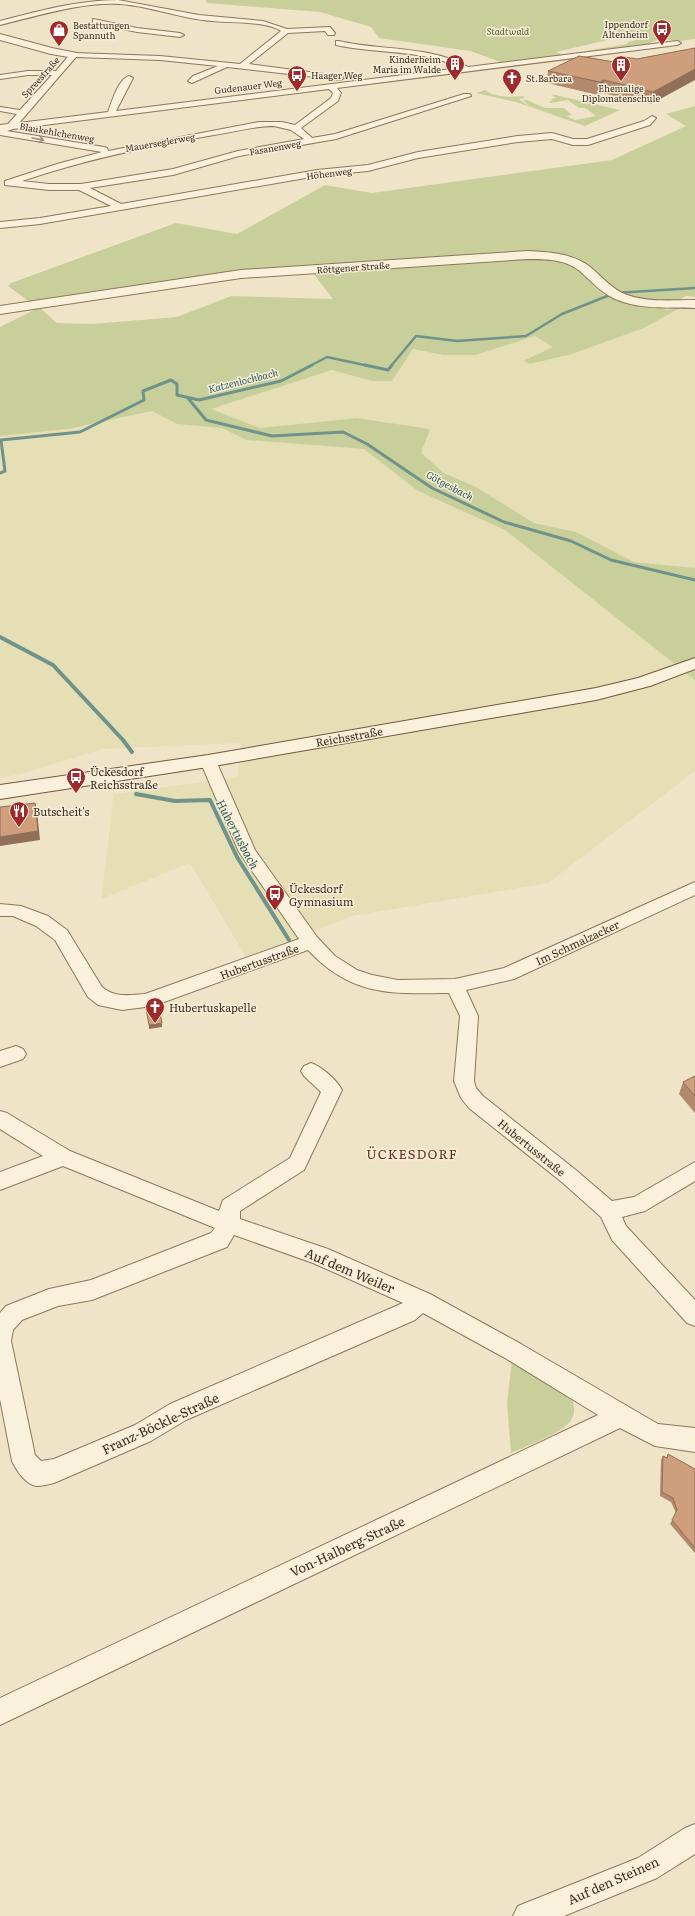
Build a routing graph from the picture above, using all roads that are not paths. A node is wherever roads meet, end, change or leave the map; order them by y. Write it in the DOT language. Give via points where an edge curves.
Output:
graph roads {
  1 [pos="201,19"];
  2 [pos="96,21"];
  3 [pos="0,23"];
  4 [pos="326,29"];
  5 [pos="185,31"];
  6 [pos="286,31"];
  7 [pos="2,38"];
  8 [pos="339,43"];
  9 [pos="676,43"];
  10 [pos="372,50"];
  11 [pos="74,55"];
  12 [pos="146,57"];
  13 [pos="360,58"];
  14 [pos="227,64"];
  15 [pos="242,66"];
  16 [pos="467,70"];
  17 [pos="57,73"];
  18 [pos="0,77"];
  19 [pos="130,78"];
  20 [pos="192,81"];
  21 [pos="356,83"];
  22 [pos="330,86"];
  23 [pos="466,96"];
  24 [pos="0,109"];
  25 [pos="110,114"];
  26 [pos="21,115"];
  27 [pos="652,118"];
  28 [pos="38,123"];
  29 [pos="14,125"];
  30 [pos="296,128"];
  31 [pos="0,130"];
  32 [pos="310,141"];
  33 [pos="111,151"];
  34 [pos="4,182"];
  35 [pos="81,188"];
  36 [pos="120,207"];
  37 [pos="0,225"];
  38 [pos="695,304"];
  39 [pos="0,310"];
  40 [pos="695,663"];
  41 [pos="208,761"];
  42 [pos="0,792"];
  43 [pos="695,888"];
  44 [pos="0,910"];
  45 [pos="311,942"];
  46 [pos="455,986"];
  47 [pos="311,1071"];
  48 [pos="0,1119"];
  49 [pos="63,1157"];
  50 [pos="695,1171"];
  51 [pos="0,1181"];
  52 [pos="608,1211"];
  53 [pos="229,1224"];
  54 [pos="422,1301"];
  55 [pos="695,1316"];
  56 [pos="2,1326"];
  57 [pos="621,1416"];
  58 [pos="695,1440"];
  59 [pos="1,1711"];
  60 [pos="695,1838"];
  61 [pos="528,1916"];
  1 -- 3 [label="street" via="116,2 60,9"];
  1 -- 5 [label="street"];
  1 -- 6 [label="street" via="267,24 281,27"];
  2 -- 5 [label="street" via="138,30"];
  4 -- 6 [label="street"];
  5 -- 12 [label="street"];
  6 -- 15 [label="street"];
  7 -- 11 [label="street"];
  8 -- 10 [label="street"];
  9 -- 16 [label="street, Gudenauer Weg"];
  10 -- 13 [label="street"];
  10 -- 16 [label="street" via="397,51 430,57 451,62"];
  11 -- 12 [label="street"];
  11 -- 17 [label="street, Spreestraße"];
  12 -- 14 [label="street"];
  14 -- 15 [label="street"];
  14 -- 20 [label="street"];
  15 -- 21 [label="street" via="337,78"];
  16 -- 21 [label="street, Gudenauer Weg"];
  17 -- 18 [label="street" via="21,73"];
  17 -- 26 [label="street, Spreestraße"];
  19 -- 25 [label="street"];
  21 -- 22 [label="street, Gudenauer Weg"];
  22 -- 25 [label="street, Gudenauer Weg"];
  22 -- 30 [label="street" via="337,93 335,99"];
  23 -- 32 [label="street, Fasanenweg" via="363,128"];
  24 -- 26 [label="street, Spreestraße"];
  25 -- 28 [label="street, Gudenauer Weg"];
  26 -- 28 [label="street, Spreestraße" via="26,120"];
  26 -- 29 [label="street, Spreestraße"];
  27 -- 36 [label="street, Höhenweg" via="647,123 588,142 573,142 552,136 518,139 418,155 368,168 317,173"];
  28 -- 29 [label="street, Gudenauer Weg"];
  29 -- 31 [label="street, Gudenauer Weg"];
  30 -- 32 [label="street"];
  30 -- 33 [label="street, Mauerseglerweg" via="281,124 265,124"];
  31 -- 33 [label="street, Blaukehlchenweg, one-way"];
  32 -- 35 [label="street, Fasanenweg" via="238,154 173,172"];
  33 -- 34 [label="street, Mauerseglerweg"];
  34 -- 35 [label="street"];
  35 -- 36 [label="street"];
  36 -- 37 [label="street, Höhenweg"];
  38 -- 39 [label="street, Röttgener Straße" via="643,301 615,293 574,262 560,257 527,255 241,274"];
  40 -- 41 [label="street, Reichsstraße" via="644,682 596,694"];
  41 -- 42 [label="street, Reichsstraße"];
  41 -- 45 [label="street" via="247,852"];
  43 -- 46 [label="street, Im Schmalzacker" via="508,974"];
  44 -- 45 [label="street, Hubertusstraße" via="15,910 42,921 62,935 95,992 105,1000 122,1003 146,1000"];
  45 -- 46 [label="street, Hubertusstraße" via="329,961 352,975 371,982 398,987"];
  46 -- 52 [label="street, Hubertusstraße" via="469,1016 464,1069 464,1081 468,1092 476,1102 570,1177"];
  47 -- 53 [label="street" via="332,1090 297,1164 230,1206"];
  48 -- 49 [label="street, Auf dem Weiler" via="24,1136"];
  49 -- 51 [label="street"];
  49 -- 53 [label="street, Auf dem Weiler"];
  50 -- 52 [label="street" via="638,1205"];
  52 -- 55 [label="street, Hubertusstraße" via="619,1233"];
  53 -- 54 [label="street, Auf dem Weiler" via="320,1256"];
  53 -- 56 [label="street, Franz-Böckle-Straße" via="219,1240 92,1290 57,1296 14,1314"];
  54 -- 56 [label="street, Franz-Böckle-Straße" via="407,1313 178,1412 143,1433 54,1471 37,1474 24,1461 0,1341"];
  54 -- 57 [label="street, Auf dem Weiler" via="513,1351"];
  57 -- 58 [label="street" via="655,1435"];
  57 -- 59 [label="street, Von-Halberg-Straße"];
  60 -- 61 [label="street, Auf den Steinen" via="647,1868"];
}
